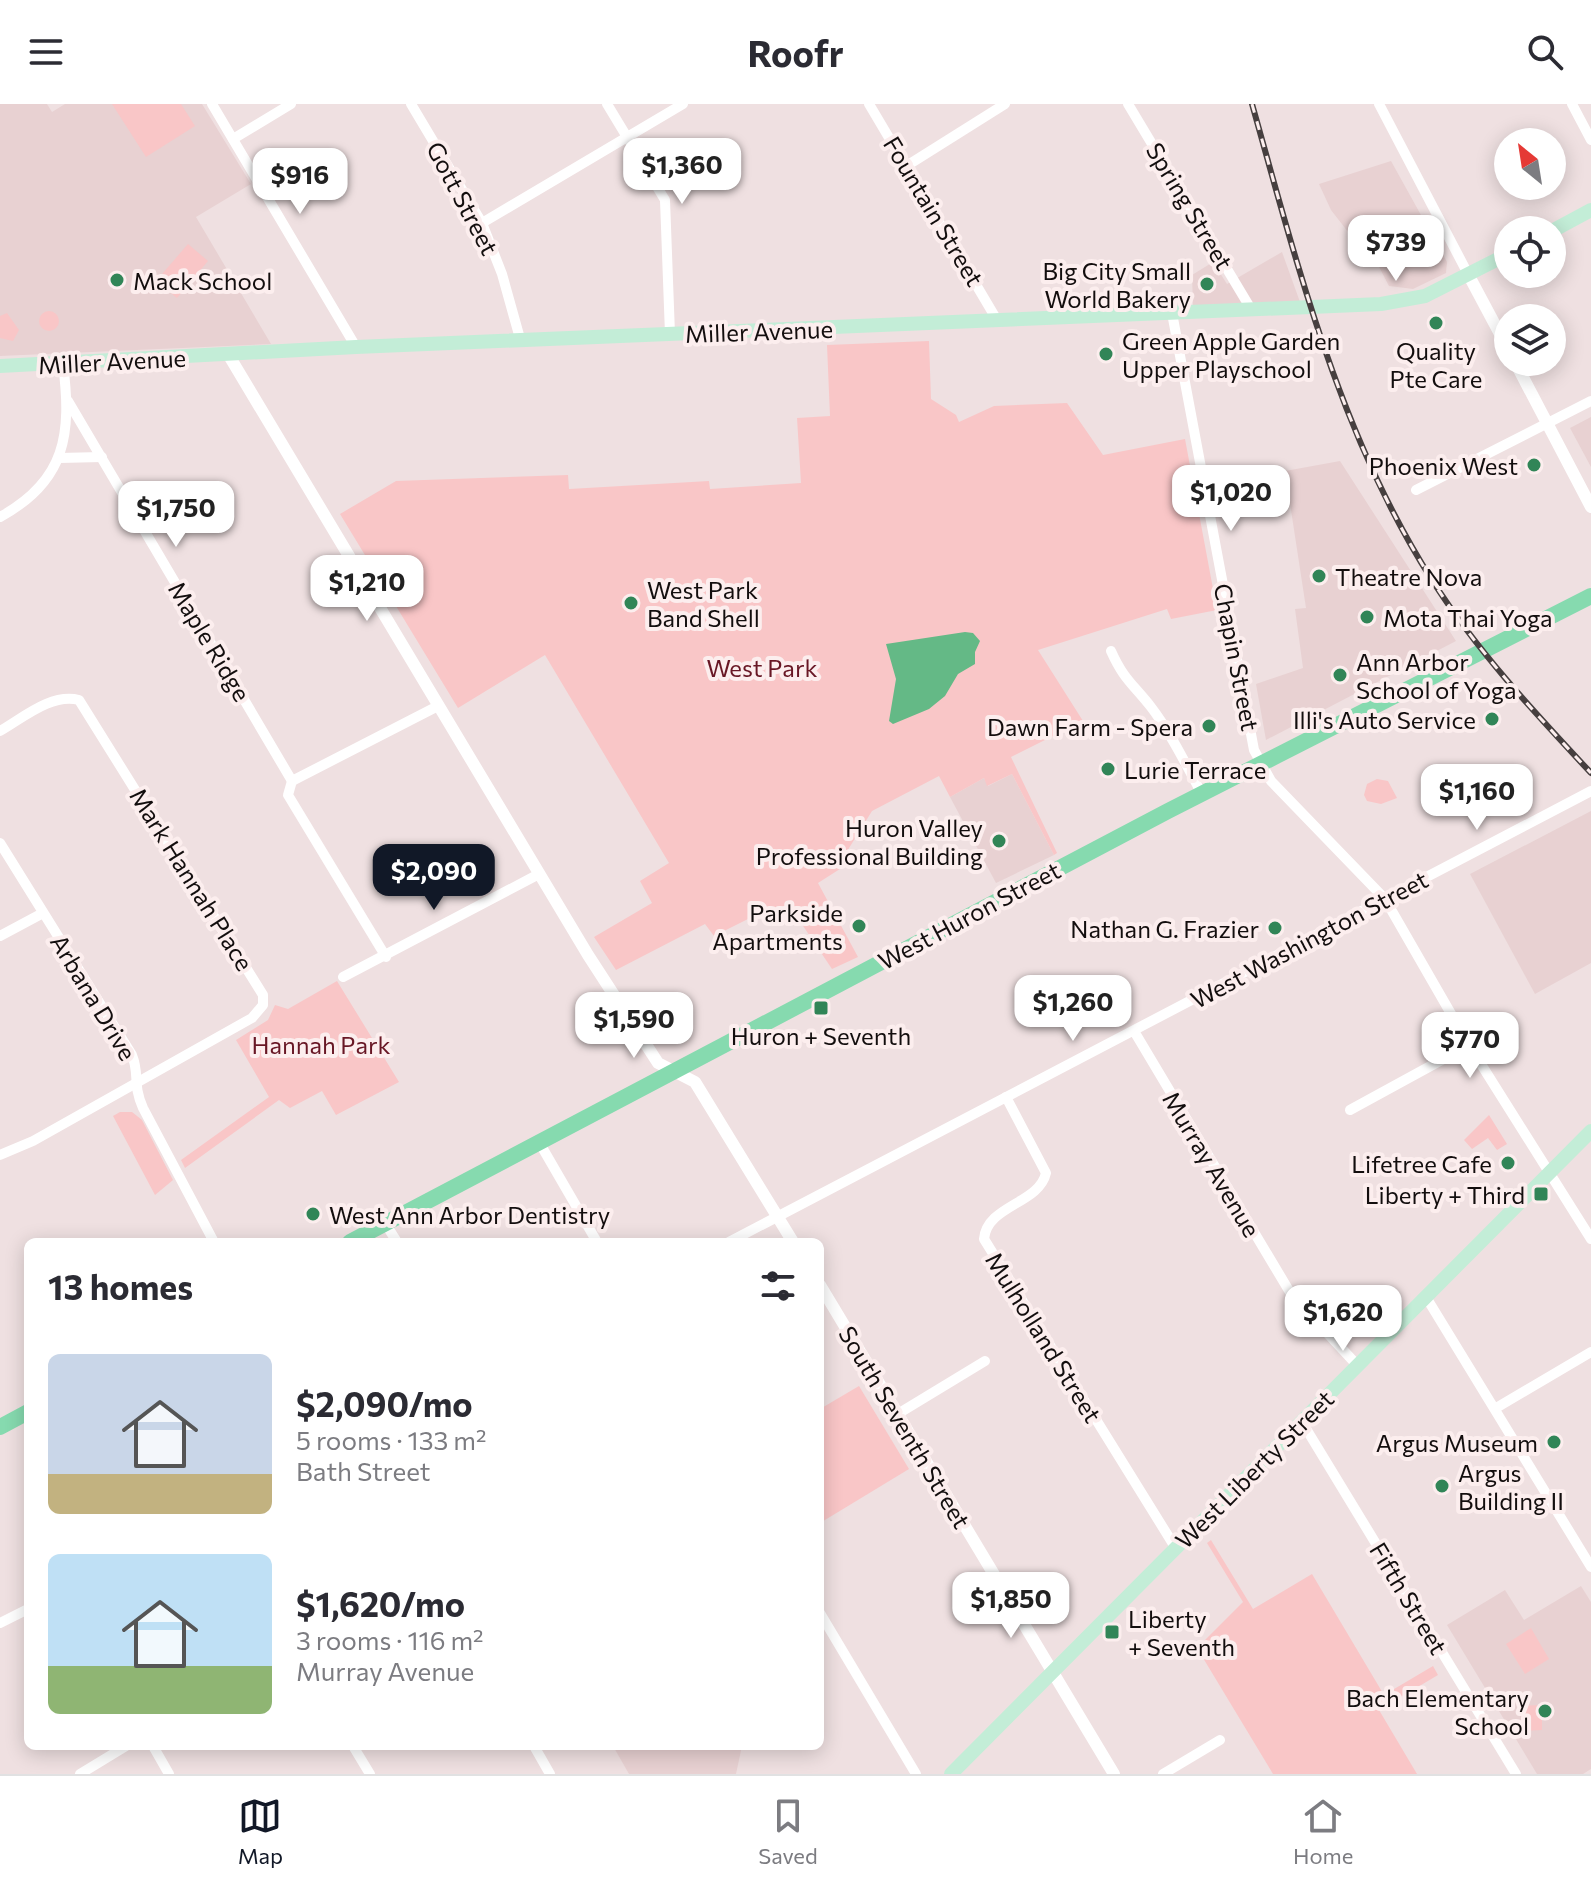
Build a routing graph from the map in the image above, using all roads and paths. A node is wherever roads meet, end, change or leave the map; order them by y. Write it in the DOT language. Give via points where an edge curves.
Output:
graph roads {
  1 [pos="212,104"];
  2 [pos="291,104"];
  3 [pos="411,104"];
  4 [pos="607,104"];
  5 [pos="683,104"];
  6 [pos="869,104"];
  7 [pos="1128,104"];
  8 [pos="1379,104"];
  9 [pos="1572,104"];
  10 [pos="1001,105"];
  11 [pos="628,138"];
  12 [pos="233,139"];
  13 [pos="1591,140"];
  14 [pos="908,165"];
  15 [pos="1591,210"];
  16 [pos="482,223"];
  17 [pos="1566,223"];
  18 [pos="1494,261"];
  19 [pos="1468,274"];
  20 [pos="1251,309"];
  21 [pos="1172,313"];
  22 [pos="997,320"];
  23 [pos="1494,323"];
  24 [pos="670,334"];
  25 [pos="521,342"];
  26 [pos="356,347"];
  27 [pos="228,354"];
  28 [pos="63,364"];
  29 [pos="0,366"];
  30 [pos="1522,376"];
  31 [pos="68,401"];
  32 [pos="1591,401"];
  33 [pos="1547,423"];
  34 [pos="102,457"];
  35 [pos="59,458"];
  36 [pos="1416,490"];
  37 [pos="1591,507"];
  38 [pos="0,517"];
  39 [pos="1591,596"];
  40 [pos="1111,651"];
  41 [pos="438,706"];
  42 [pos="0,731"];
  43 [pos="1261,764"];
  44 [pos="292,781"];
  45 [pos="1591,791"];
  46 [pos="1202,794"];
  47 [pos="0,843"];
  48 [pos="539,874"];
  49 [pos="1385,899"];
  50 [pos="43,913"];
  51 [pos="0,936"];
  52 [pos="386,957"];
  53 [pos="343,977"];
  54 [pos="1134,1031"];
  55 [pos="1469,1045"];
  56 [pos="673,1069"];
  57 [pos="133,1085"];
  58 [pos="1006,1097"];
  59 [pos="1350,1110"];
  60 [pos="1591,1131"];
  61 [pos="539,1142"];
  62 [pos="1,1152"];
  63 [pos="1549,1173"];
  64 [pos="777,1217"];
  65 [pos="385,1223"];
  66 [pos="212,1238"];
  67 [pos="357,1238"];
  68 [pos="394,1238"];
  69 [pos="595,1238"];
  70 [pos="737,1238"];
  71 [pos="790,1238"];
  72 [pos="1591,1239"];
  73 [pos="824,1292"];
  74 [pos="1426,1297"];
  75 [pos="1591,1352"];
  76 [pos="985,1361"];
  77 [pos="1357,1365"];
  78 [pos="1496,1408"];
  79 [pos="24,1414"];
  80 [pos="896,1415"];
  81 [pos="1302,1422"];
  82 [pos="0,1427"];
  83 [pos="1175,1547"];
  84 [pos="1591,1567"];
  85 [pos="24,1611"];
  86 [pos="824,1620"];
  87 [pos="0,1623"];
  88 [pos="1052,1672"];
  89 [pos="1220,1740"];
  90 [pos="119,1750"];
  91 [pos="155,1750"];
  92 [pos="355,1750"];
  93 [pos="536,1750"];
  94 [pos="80,1774"];
  95 [pos="169,1774"];
  96 [pos="370,1774"];
  97 [pos="550,1774"];
  98 [pos="916,1774"];
  99 [pos="952,1774"];
  100 [pos="1114,1774"];
  101 [pos="1163,1774"];
  102 [pos="1516,1774"];
  1 -- 12 [label="street"];
  2 -- 12 [label="street"];
  3 -- 16 [label="street, Gott Street"];
  4 -- 11 [label="street"];
  5 -- 11 [label="street"];
  6 -- 14 [label="street, Fountain Street"];
  7 -- 20 [label="street, Spring Street"];
  8 -- 19 [label="street"];
  9 -- 13 [label="street"];
  10 -- 14 [label="street"];
  11 -- 16 [label="street"];
  11 -- 24 [label="street" via="665,200"];
  12 -- 26 [label="street"];
  14 -- 22 [label="street, Fountain Street"];
  15 -- 17 [label="main road"];
  16 -- 25 [label="street, Gott Street"];
  18 -- 19 [label="main road, Miller Avenue"];
  19 -- 20 [label="main road, Miller Avenue" via="1400,302"];
  19 -- 23 [label="street"];
  20 -- 21 [label="main road, Miller Avenue"];
  21 -- 22 [label="main road, Miller Avenue"];
  21 -- 43 [label="street, Chapin Street" via="1254,750"];
  22 -- 24 [label="main road, Miller Avenue"];
  24 -- 25 [label="main road, Miller Avenue"];
  25 -- 26 [label="main road, Miller Avenue"];
  26 -- 27 [label="main road, Miller Avenue"];
  27 -- 28 [label="main road, Miller Avenue"];
  27 -- 41 [label="street"];
  28 -- 29 [label="main road, Miller Avenue"];
  28 -- 31 [label="street"];
  30 -- 33 [label="street"];
  31 -- 34 [label="street, Maple Ridge"];
  31 -- 35 [label="street"];
  32 -- 33 [label="street"];
  33 -- 36 [label="street"];
  33 -- 37 [label="street"];
  34 -- 35 [label="street"];
  34 -- 44 [label="street, Maple Ridge"];
  35 -- 38 [label="street" via="38,491"];
  39 -- 43 [label="main road, West Huron Street"];
  40 -- 46 [label="street"];
  41 -- 44 [label="street"];
  41 -- 48 [label="street"];
  42 -- 57 [label="street, Mark Hannah Place" via="51,702 79,700 262,989 263,1005 252,1018"];
  43 -- 46 [label="main road, West Huron Street"];
  43 -- 49 [label="street" via="1271,781"];
  44 -- 52 [label="street, Maple Ridge" via="288,795"];
  45 -- 49 [label="street, West Washington Street"];
  46 -- 56 [label="main road, West Huron Street"];
  47 -- 50 [label="street, Arbana Drive"];
  48 -- 52 [label="street"];
  48 -- 56 [label="street" via="658,1063"];
  49 -- 54 [label="street, West Washington Street"];
  49 -- 55 [label="street"];
  50 -- 51 [label="street"];
  50 -- 57 [label="street, Arbana Drive" via="132,1055 137,1068"];
  52 -- 53 [label="street"];
  54 -- 58 [label="street, West Washington Street"];
  54 -- 77 [label="street, Murray Avenue" via="1291,1294"];
  55 -- 59 [label="street"];
  55 -- 63 [label="street"];
  56 -- 61 [label="main road, West Huron Street"];
  56 -- 64 [label="street" via="695,1082"];
  57 -- 62 [label="street"];
  57 -- 66 [label="street, Arbana Drive"];
  58 -- 64 [label="street, West Washington Street"];
  58 -- 83 [label="street, Mulholland Street" via="1046,1173 1037,1189 991,1221 984,1239"];
  60 -- 63 [label="main road, West Liberty Street"];
  61 -- 65 [label="main road, West Huron Street"];
  61 -- 69 [label="street"];
  63 -- 72 [label="street"];
  63 -- 74 [label="main road, West Liberty Street"];
  64 -- 70 [label="street, West Washington Street"];
  64 -- 71 [label="street"];
  65 -- 67 [label="main road, West Huron Street"];
  65 -- 68 [label="street"];
  73 -- 80 [label="street, South Seventh Street"];
  74 -- 77 [label="main road, West Liberty Street"];
  74 -- 78 [label="street"];
  75 -- 78 [label="street"];
  76 -- 80 [label="street"];
  77 -- 81 [label="main road, West Liberty Street"];
  78 -- 84 [label="street"];
  79 -- 82 [label="main road"];
  80 -- 88 [label="street, South Seventh Street"];
  81 -- 83 [label="main road, West Liberty Street"];
  81 -- 102 [label="street, Fifth Street"];
  83 -- 88 [label="main road, West Liberty Street"];
  85 -- 87 [label="street"];
  86 -- 98 [label="street"];
  88 -- 99 [label="main road, West Liberty Street"];
  88 -- 100 [label="street, South Seventh Street"];
  89 -- 101 [label="street"];
  90 -- 94 [label="street"];
  91 -- 95 [label="street"];
  92 -- 96 [label="street"];
  93 -- 97 [label="street"];
}
